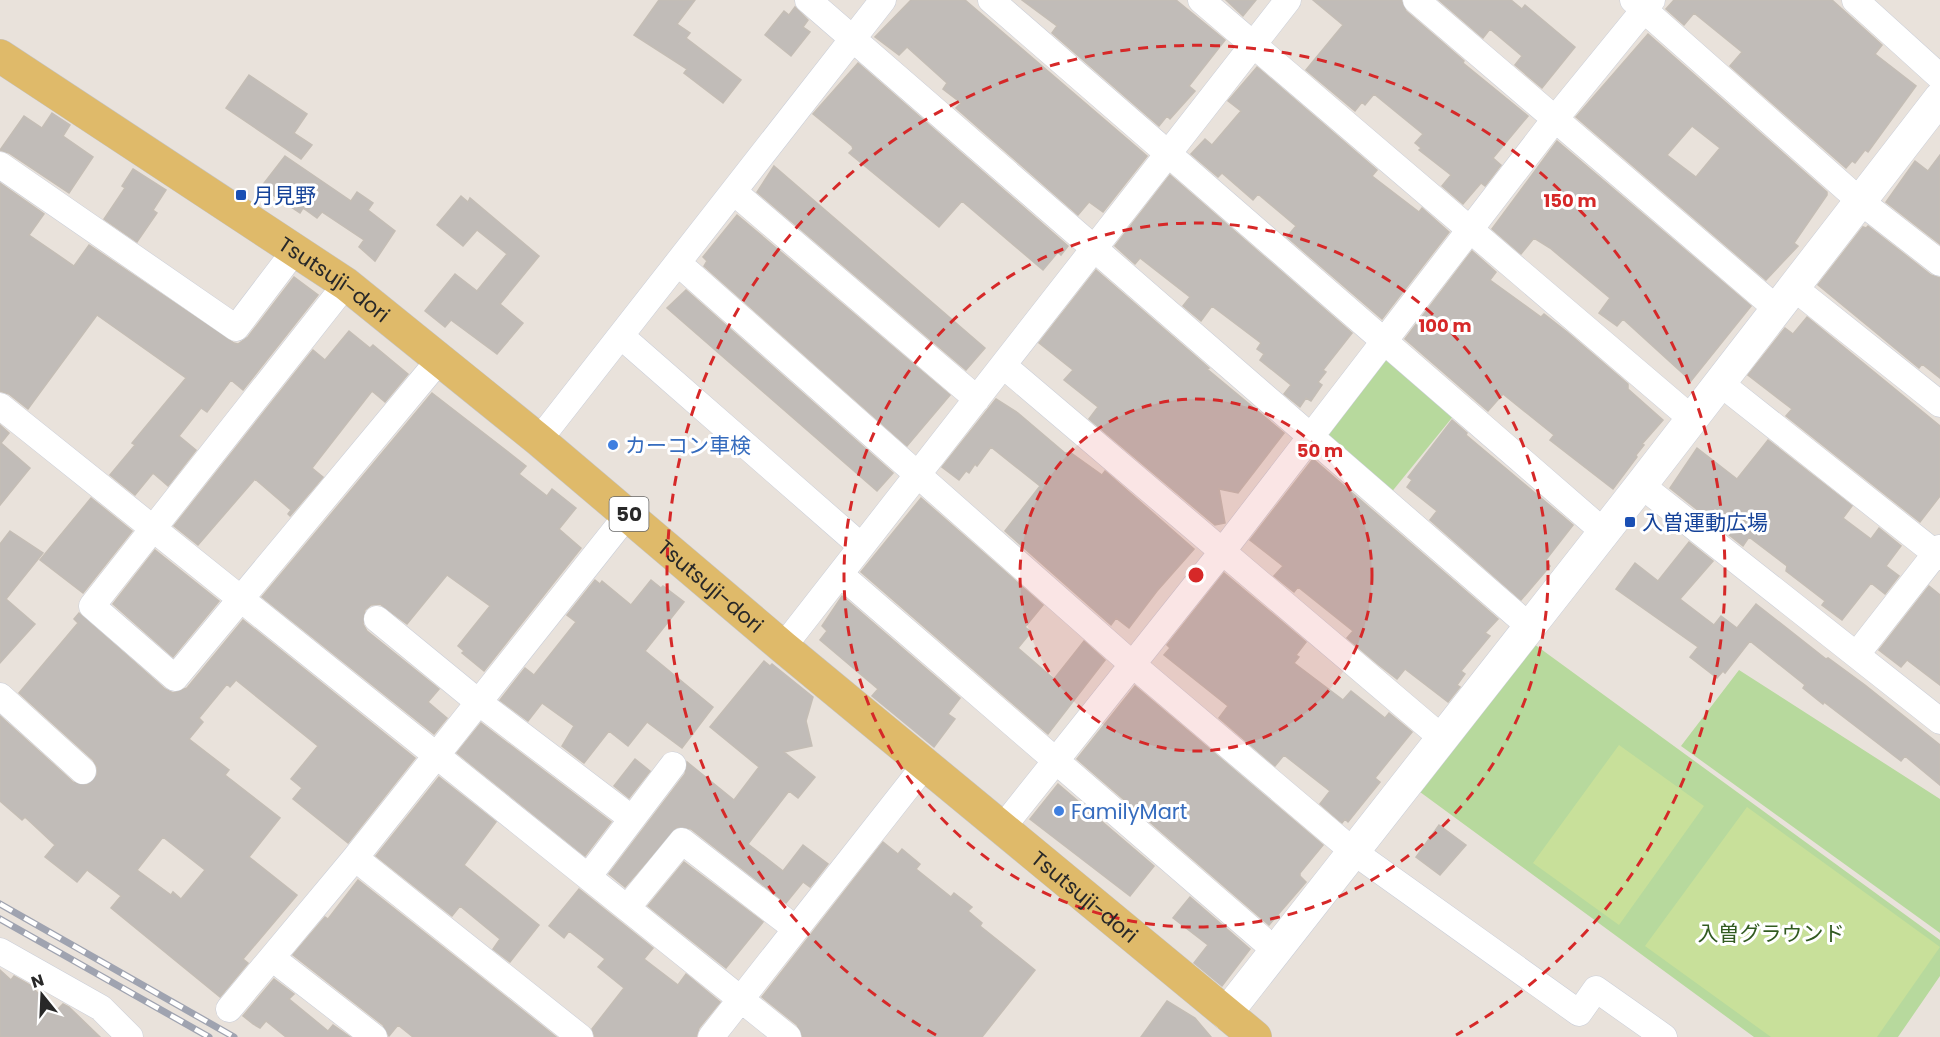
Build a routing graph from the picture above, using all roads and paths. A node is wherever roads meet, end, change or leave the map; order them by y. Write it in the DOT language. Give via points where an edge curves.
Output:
graph roads {
  1 [pos="808,0"];
  2 [pos="883,0"];
  3 [pos="991,0"];
  4 [pos="1201,0"];
  5 [pos="1288,0"];
  6 [pos="1416,0"];
  7 [pos="1855,0"];
  8 [pos="1643,3"];
  9 [pos="853,39"];
  10 [pos="1254,46"];
  11 [pos="0,56"];
  12 [pos="1940,77"];
  13 [pos="1940,98"];
  14 [pos="1555,119"];
  15 [pos="1170,154"];
  16 [pos="0,165"];
  17 [pos="734,192"];
  18 [pos="1860,201"];
  19 [pos="1469,230"];
  20 [pos="296,249"];
  21 [pos="1095,249"];
  22 [pos="678,263"];
  23 [pos="1940,263"];
  24 [pos="346,284"];
  25 [pos="1785,298"];
  26 [pos="621,336"];
  27 [pos="1382,341"];
  28 [pos="440,358"];
  29 [pos="1004,366"];
  30 [pos="1720,383"];
  31 [pos="976,399"];
  32 [pos="1940,404"];
  33 [pos="0,406"];
  34 [pos="1692,418"];
  35 [pos="1311,436"];
  36 [pos="539,440"];
  37 [pos="918,475"];
  38 [pos="1641,485"];
  39 [pos="628,514"];
  40 [pos="152,529"];
  41 [pos="1604,532"];
  42 [pos="861,546"];
  43 [pos="1222,552"];
  44 [pos="1938,553"];
  45 [pos="841,575"];
  46 [pos="240,597"];
  47 [pos="377,619"];
  48 [pos="1529,626"];
  49 [pos="783,647"];
  50 [pos="1857,654"];
  51 [pos="1132,664"];
  52 [pos="0,696"];
  53 [pos="477,701"];
  54 [pos="1940,721"];
  55 [pos="1442,738"];
  56 [pos="434,755"];
  57 [pos="1055,762"];
  58 [pos="673,765"];
  59 [pos="925,765"];
  60 [pos="83,771"];
  61 [pos="631,818"];
  62 [pos="1003,827"];
  63 [pos="1354,852"];
  64 [pos="355,858"];
  65 [pos="588,877"];
  66 [pos="627,908"];
  67 [pos="796,929"];
  68 [pos="0,951"];
  69 [pos="1276,951"];
  70 [pos="272,958"];
  71 [pos="741,999"];
  72 [pos="229,1009"];
  73 [pos="1232,1026"];
  74 [pos="130,1037"];
  75 [pos="374,1037"];
  76 [pos="580,1037"];
  77 [pos="711,1037"];
  78 [pos="788,1037"];
  79 [pos="1664,1037"];
  1 -- 9 [label="street"];
  2 -- 9 [label="street"];
  3 -- 15 [label="street"];
  4 -- 10 [label="street"];
  5 -- 10 [label="street"];
  6 -- 14 [label="street"];
  7 -- 12 [label="street"];
  8 -- 14 [label="street"];
  8 -- 18 [label="street"];
  9 -- 17 [label="street"];
  9 -- 21 [label="street"];
  10 -- 15 [label="street"];
  10 -- 19 [label="street"];
  11 -- 20 [label="main road, Tsutsuji-dori / 50"];
  13 -- 18 [label="street"];
  14 -- 19 [label="street"];
  14 -- 25 [label="street"];
  15 -- 21 [label="street"];
  15 -- 27 [label="street"];
  16 -- 20 [label="street" via="236,327"];
  17 -- 22 [label="street"];
  17 -- 31 [label="street"];
  18 -- 23 [label="street"];
  18 -- 25 [label="street"];
  19 -- 27 [label="street"];
  19 -- 34 [label="street"];
  20 -- 24 [label="main road, Tsutsuji-dori / 50"];
  21 -- 29 [label="street"];
  21 -- 35 [label="street"];
  22 -- 26 [label="street"];
  22 -- 37 [label="street"];
  24 -- 28 [label="main road, Tsutsuji-dori / 50"];
  24 -- 40 [label="street"];
  25 -- 30 [label="street"];
  25 -- 32 [label="street"];
  26 -- 36 [label="street"];
  26 -- 42 [label="street"];
  27 -- 35 [label="street"];
  27 -- 41 [label="street"];
  28 -- 36 [label="main road, Tsutsuji-dori / 50"];
  28 -- 46 [label="street"];
  29 -- 31 [label="street"];
  29 -- 43 [label="street"];
  30 -- 34 [label="street"];
  30 -- 44 [label="street"];
  31 -- 37 [label="street"];
  33 -- 40 [label="street"];
  34 -- 38 [label="street"];
  35 -- 43 [label="street"];
  35 -- 48 [label="street"];
  36 -- 39 [label="main road, Tsutsuji-dori / 50"];
  37 -- 42 [label="street"];
  37 -- 51 [label="street"];
  38 -- 41 [label="street"];
  38 -- 50 [label="street"];
  39 -- 49 [label="main road, Tsutsuji-dori / 50"];
  39 -- 53 [label="street"];
  40 -- 46 [label="street"];
  40 -- 46 [label="street" via="92,606 175,678"];
  41 -- 48 [label="street"];
  42 -- 45 [label="street"];
  43 -- 51 [label="street"];
  43 -- 55 [label="street"];
  44 -- 50 [label="street"];
  45 -- 49 [label="street"];
  45 -- 57 [label="street"];
  46 -- 56 [label="street"];
  47 -- 53 [label="street"];
  48 -- 55 [label="street"];
  49 -- 59 [label="main road, Tsutsuji-dori / 50"];
  50 -- 54 [label="street"];
  51 -- 57 [label="street"];
  51 -- 63 [label="street"];
  52 -- 60 [label="street"];
  53 -- 56 [label="street"];
  53 -- 61 [label="street"];
  55 -- 63 [label="street"];
  56 -- 64 [label="street"];
  56 -- 65 [label="street"];
  57 -- 62 [label="street"];
  57 -- 69 [label="street"];
  58 -- 61 [label="street"];
  59 -- 62 [label="main road, Tsutsuji-dori / 50"];
  59 -- 67 [label="street"];
  61 -- 65 [label="street"];
  62 -- 73 [label="main road, Tsutsuji-dori / 50"];
  63 -- 69 [label="street"];
  63 -- 79 [label="street" via="1579,1013 1596,989"];
  64 -- 70 [label="street"];
  64 -- 76 [label="street"];
  65 -- 66 [label="street"];
  66 -- 67 [label="street" via="682,841"];
  66 -- 71 [label="street"];
  67 -- 71 [label="street"];
  68 -- 74 [label="street" via="101,1008"];
  69 -- 73 [label="street"];
  70 -- 72 [label="street"];
  70 -- 75 [label="street"];
  71 -- 77 [label="street"];
  71 -- 78 [label="street"];
}
